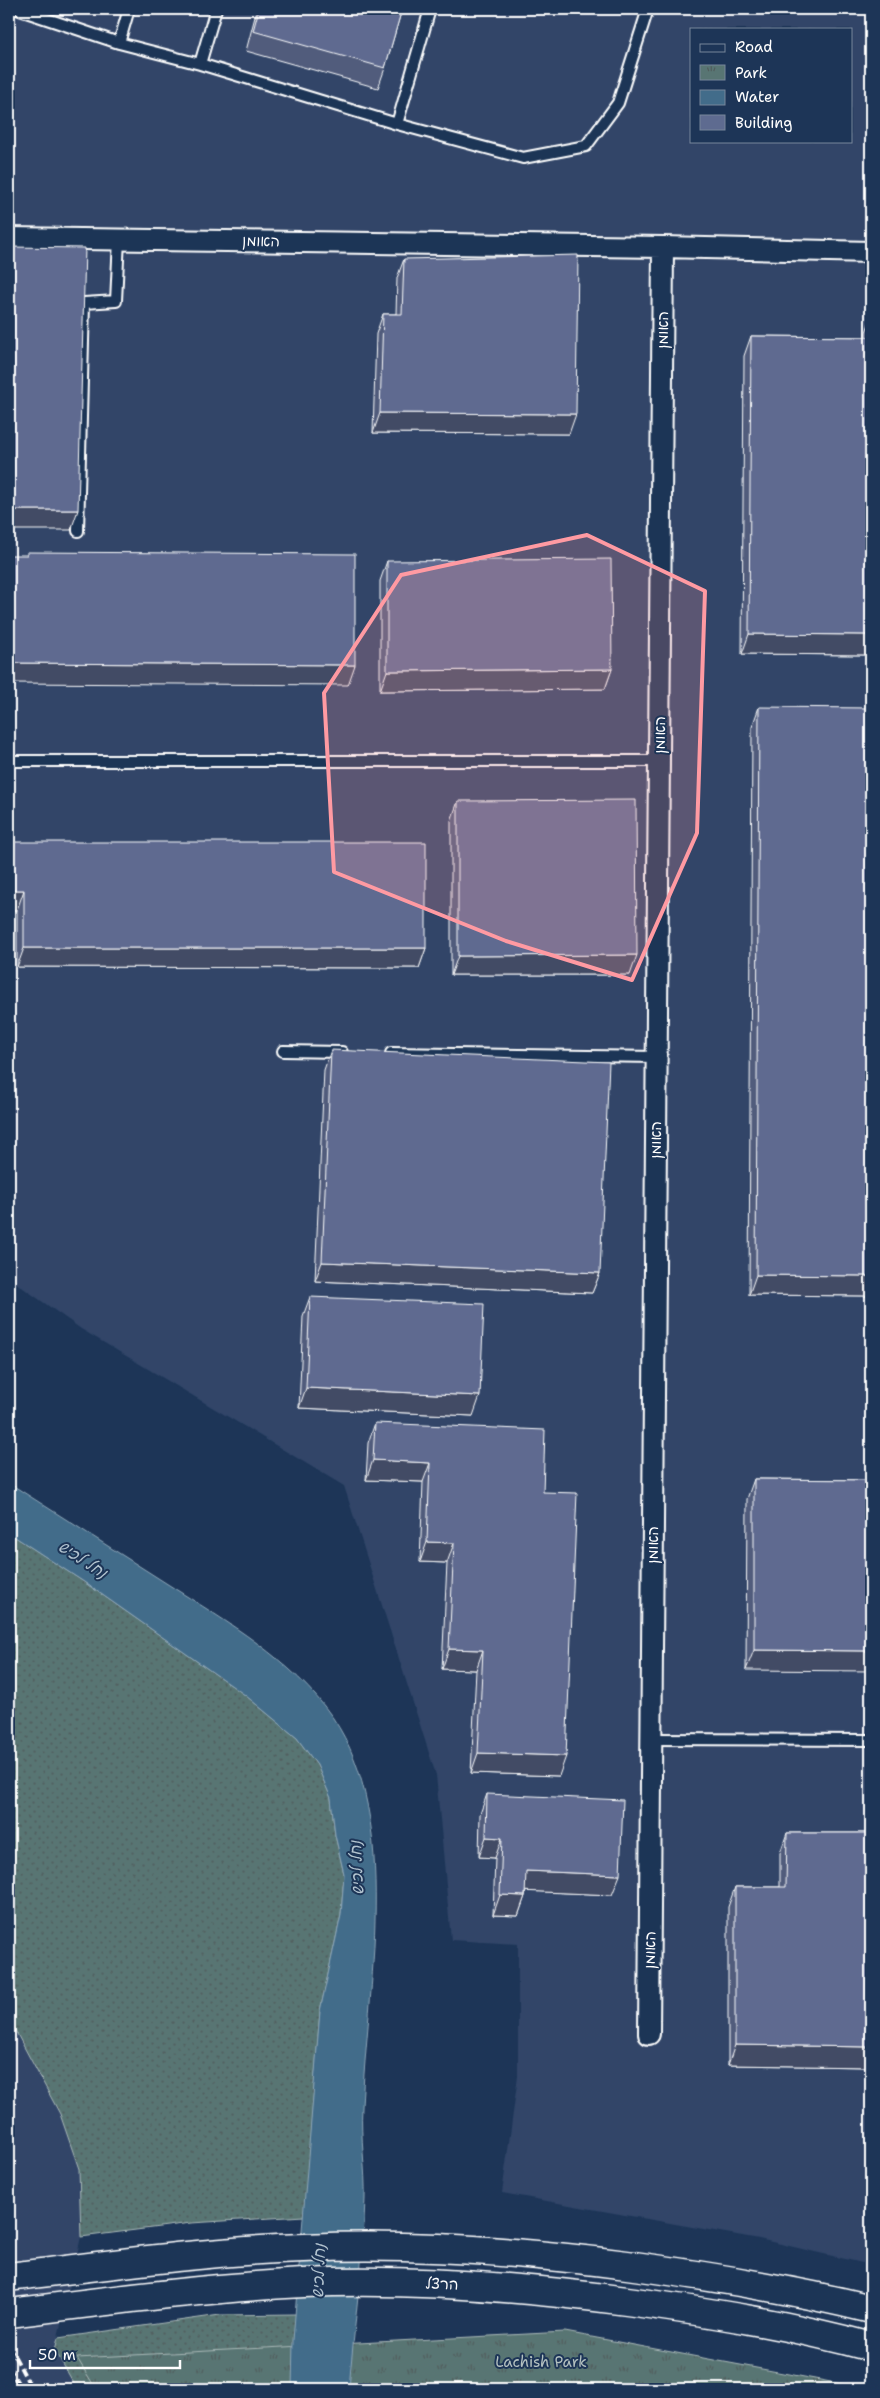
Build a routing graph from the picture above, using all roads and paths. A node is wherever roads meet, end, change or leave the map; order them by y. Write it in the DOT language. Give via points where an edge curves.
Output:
graph roads {
  1 [pos="129,9"];
  2 [pos="216,9"];
  3 [pos="430,9"];
  4 [pos="648,9"];
  5 [pos="20,10"];
  6 [pos="120,43"];
  7 [pos="200,64"];
  8 [pos="397,124"];
  9 [pos="9,238"];
  10 [pos="119,239"];
  11 [pos="663,247"];
  12 [pos="871,252"];
  13 [pos="78,531"];
  14 [pos="9,761"];
  15 [pos="659,761"];
  16 [pos="283,1051"];
  17 [pos="352,1052"];
  18 [pos="381,1053"];
  19 [pos="657,1057"];
  20 [pos="651,1739"];
  21 [pos="871,1740"];
  22 [pos="649,2034"];
  23 [pos="9,2277"];
  24 [pos="871,2310"];
  25 [pos="9,2313"];
  26 [pos="871,2347"];
  1 -- 6 [label="lane"];
  2 -- 7 [label="lane"];
  3 -- 8 [label="lane"];
  4 -- 8 [label="lane" via="618,103 586,146 523,158"];
  5 -- 6 [label="lane"];
  6 -- 7 [label="lane"];
  7 -- 8 [label="lane"];
  9 -- 10 [label="street, האומן"];
  10 -- 11 [label="street, האומן"];
  10 -- 13 [label="lane" via="116,301 84,303"];
  11 -- 12 [label="street, האומן"];
  11 -- 15 [label="street, האומן"];
  14 -- 15 [label="lane"];
  15 -- 19 [label="street, האומן"];
  16 -- 17 [label="lane"];
  18 -- 19 [label="lane"];
  19 -- 20 [label="street, האומן"];
  20 -- 21 [label="lane"];
  20 -- 22 [label="street, האומן"];
  23 -- 24 [label="main road" via="242,2251 432,2247 547,2255 714,2277 804,2292"];
  25 -- 26 [label="main road, הרצל" via="190,2292 306,2283 432,2283 544,2290 709,2313 809,2331"];
}
